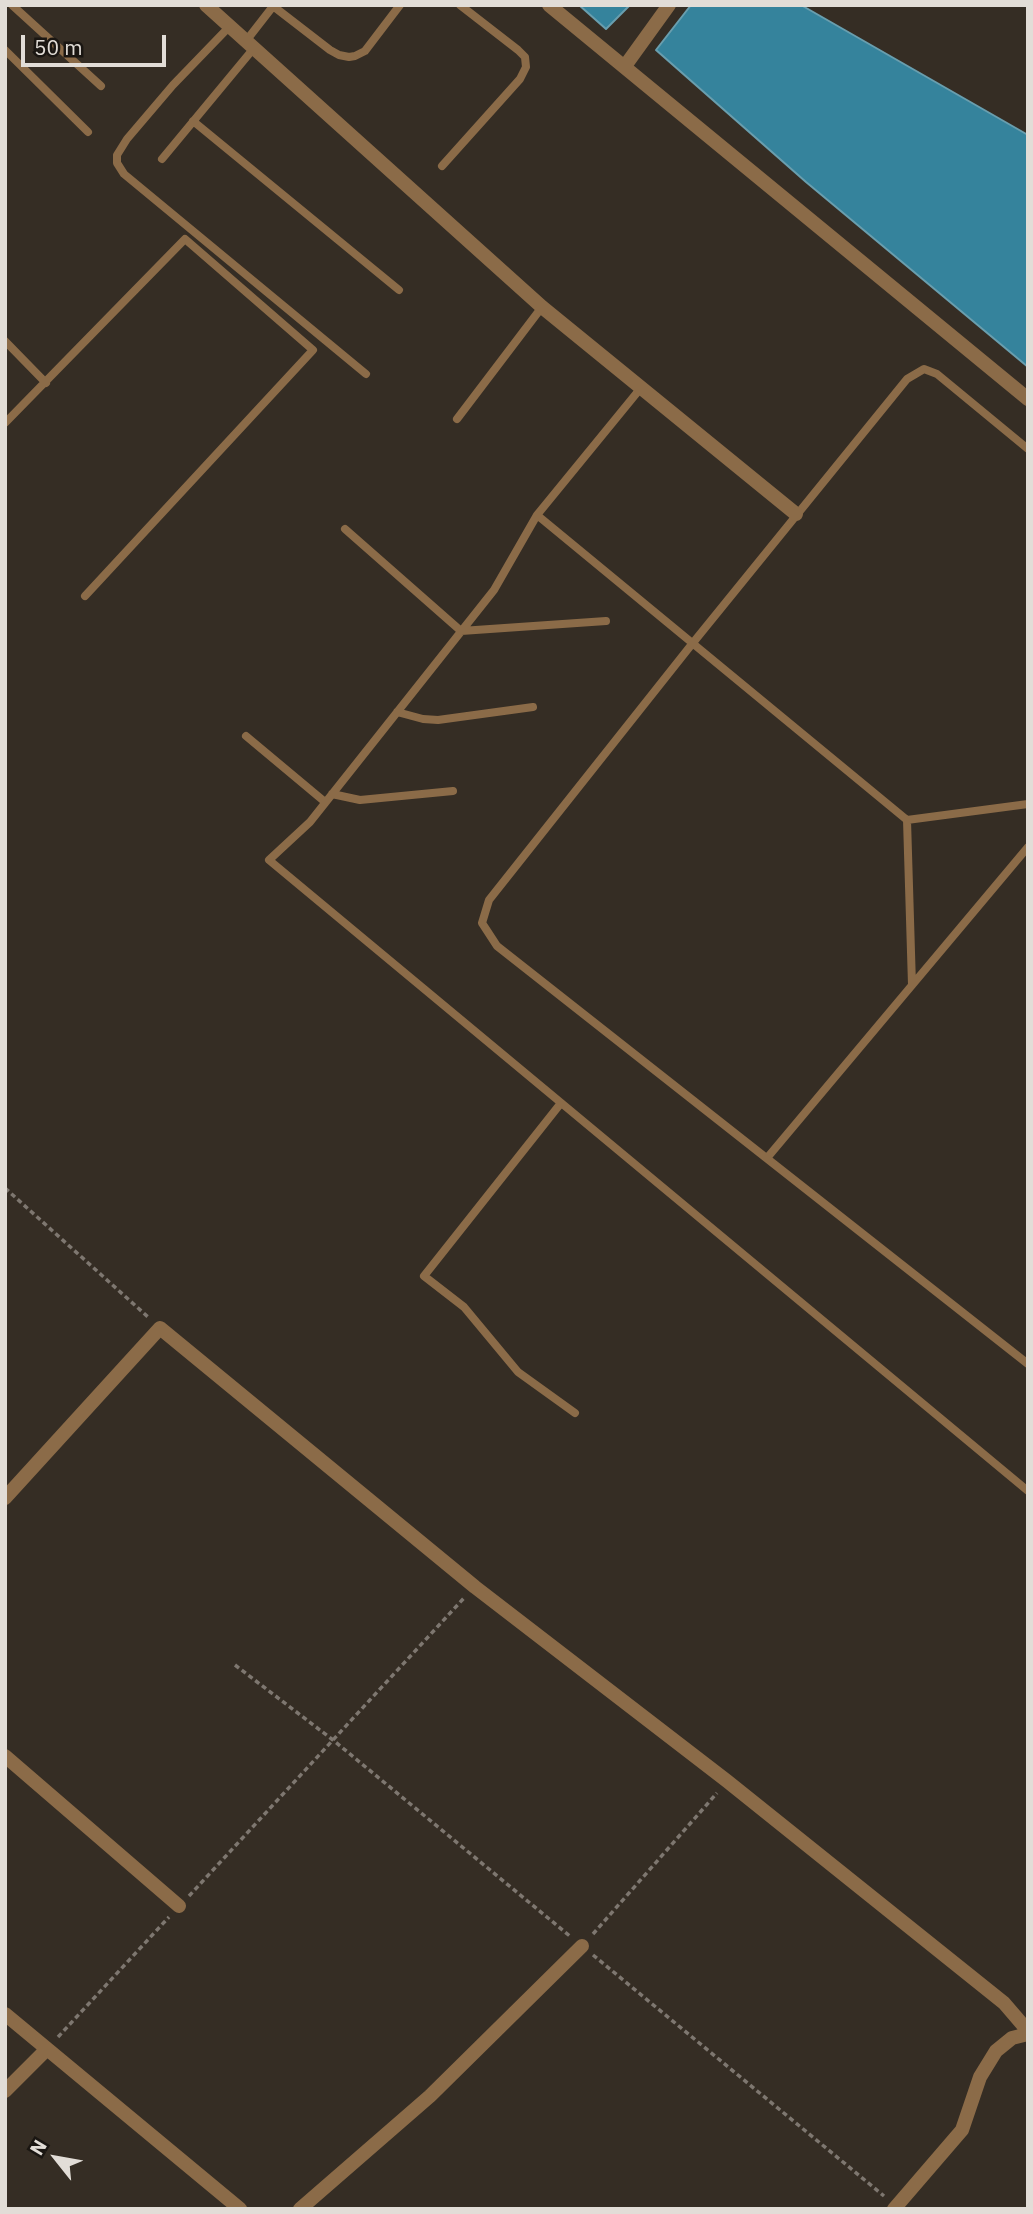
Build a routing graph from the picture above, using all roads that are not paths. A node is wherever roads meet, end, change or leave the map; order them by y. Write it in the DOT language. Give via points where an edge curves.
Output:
graph roads {
  1 [pos="12,5"];
  2 [pos="206,5"];
  3 [pos="400,5"];
  4 [pos="460,5"];
  5 [pos="549,5"];
  6 [pos="670,5"];
  7 [pos="274,6"];
  8 [pos="230,26"];
  9 [pos="250,45"];
  10 [pos="5,50"];
  11 [pos="625,66"];
  12 [pos="102,86"];
  13 [pos="193,121"];
  14 [pos="88,132"];
  15 [pos="162,159"];
  16 [pos="442,166"];
  17 [pos="399,290"];
  18 [pos="542,307"];
  19 [pos="5,341"];
  20 [pos="366,374"];
  21 [pos="47,383"];
  22 [pos="640,389"];
  23 [pos="1028,399"];
  24 [pos="457,419"];
  25 [pos="5,423"];
  26 [pos="1028,449"];
  27 [pos="796,514"];
  28 [pos="537,515"];
  29 [pos="345,529"];
  30 [pos="85,596"];
  31 [pos="606,621"];
  32 [pos="461,632"];
  33 [pos="692,643"];
  34 [pos="533,707"];
  35 [pos="397,712"];
  36 [pos="246,736"];
  37 [pos="453,792"];
  38 [pos="332,794"];
  39 [pos="325,802"];
  40 [pos="1028,804"];
  41 [pos="907,820"];
  42 [pos="1028,847"];
  43 [pos="912,985"];
  44 [pos="561,1103"];
  45 [pos="767,1158"];
  46 [pos="1028,1364"];
  47 [pos="575,1413"];
  48 [pos="1028,1490"];
  49 [pos="5,1498"];
  50 [pos="5,1756"];
  51 [pos="179,1906"];
  52 [pos="582,1947"];
  53 [pos="5,2014"];
  54 [pos="1028,2033"];
  55 [pos="47,2049"];
  56 [pos="5,2091"];
  57 [pos="897,2208"];
  58 [pos="240,2209"];
  59 [pos="300,2209"];
  1 -- 12 [label="lane"];
  2 -- 8 [label="street"];
  3 -- 7 [label="lane" via="365,51 349,57 330,50"];
  4 -- 16 [label="lane" via="522,54 526,67"];
  5 -- 11 [label="street"];
  6 -- 11 [label="street"];
  7 -- 9 [label="lane"];
  8 -- 9 [label="street"];
  8 -- 20 [label="lane" via="127,139 117,163 124,174"];
  9 -- 13 [label="lane"];
  9 -- 18 [label="street"];
  10 -- 14 [label="lane"];
  11 -- 23 [label="street"];
  13 -- 15 [label="lane"];
  13 -- 17 [label="lane"];
  18 -- 22 [label="street"];
  18 -- 24 [label="lane"];
  19 -- 21 [label="lane"];
  21 -- 25 [label="lane"];
  21 -- 30 [label="lane" via="186,239 313,350"];
  22 -- 27 [label="street"];
  22 -- 28 [label="lane"];
  26 -- 27 [label="lane" via="937,374 924,369 907,379"];
  27 -- 33 [label="lane"];
  28 -- 32 [label="lane" via="494,590"];
  28 -- 33 [label="lane"];
  29 -- 32 [label="lane"];
  31 -- 32 [label="lane"];
  32 -- 35 [label="lane"];
  33 -- 41 [label="lane"];
  33 -- 45 [label="lane" via="489,900 482,923 497,946"];
  34 -- 35 [label="lane" via="438,720"];
  35 -- 38 [label="lane"];
  36 -- 39 [label="lane"];
  37 -- 38 [label="lane" via="360,800"];
  38 -- 39 [label="lane"];
  39 -- 44 [label="lane" via="269,860"];
  40 -- 41 [label="lane"];
  41 -- 43 [label="lane"];
  42 -- 43 [label="lane"];
  43 -- 45 [label="lane"];
  44 -- 47 [label="lane" via="424,1276 464,1307 519,1372"];
  44 -- 48 [label="lane"];
  45 -- 46 [label="lane"];
  49 -- 54 [label="street" via="160,1328 475,1587 1004,2003"];
  50 -- 51 [label="street"];
  52 -- 59 [label="street" via="430,2096"];
  53 -- 55 [label="street"];
  54 -- 57 [label="street" via="996,2051 980,2077 962,2130"];
  55 -- 56 [label="street"];
  55 -- 58 [label="street"];
}
